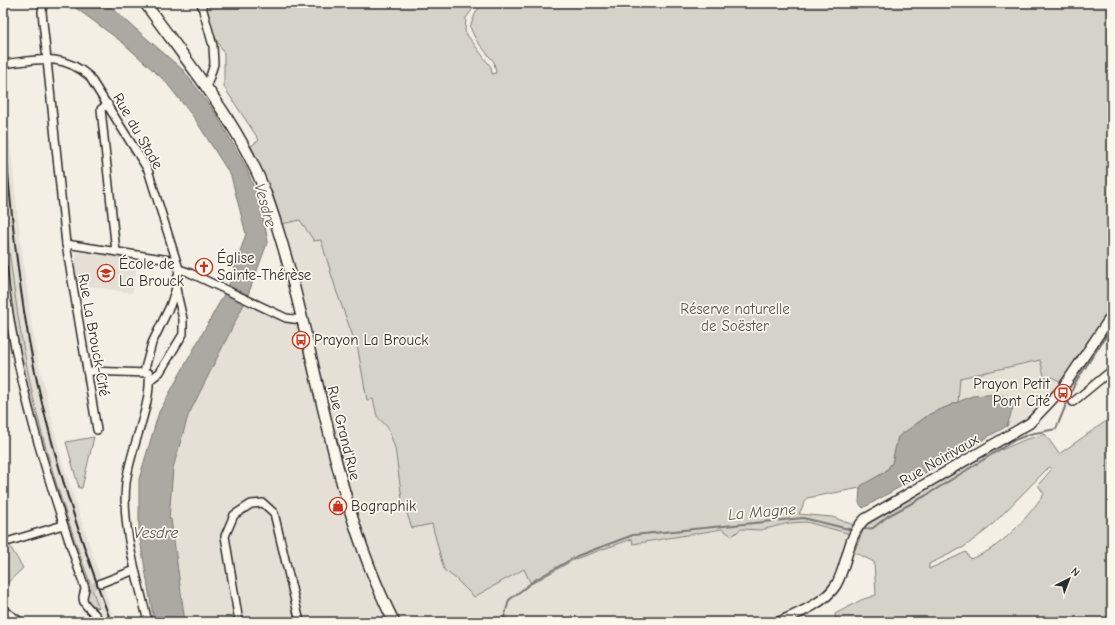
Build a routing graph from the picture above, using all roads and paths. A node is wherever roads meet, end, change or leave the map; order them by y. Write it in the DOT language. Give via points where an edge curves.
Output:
graph roads {
  1 [pos="43,3"];
  2 [pos="145,3"];
  3 [pos="201,3"];
  4 [pos="47,60"];
  5 [pos="6,63"];
  6 [pos="206,88"];
  7 [pos="108,104"];
  8 [pos="66,244"];
  9 [pos="116,252"];
  10 [pos="176,261"];
  11 [pos="3,268"];
  12 [pos="178,269"];
  13 [pos="176,288"];
  14 [pos="1112,315"];
  15 [pos="301,320"];
  16 [pos="1112,370"];
  17 [pos="87,371"];
  18 [pos="144,372"];
  19 [pos="150,380"];
  20 [pos="1073,402"];
  21 [pos="97,430"];
  22 [pos="63,525"];
  23 [pos="10,541"];
  24 [pos="135,570"];
  25 [pos="101,583"];
  26 [pos="3,610"];
  27 [pos="21,622"];
  28 [pos="99,622"];
  29 [pos="148,622"];
  30 [pos="239,622"];
  31 [pos="300,622"];
  32 [pos="394,622"];
  33 [pos="779,622"];
  1 -- 4 [label="street, Rue La Brouck-Cité"];
  2 -- 6 [label="main road, Rue Grand'Rue"];
  3 -- 6 [label="street" via="214,64"];
  4 -- 5 [label="street"];
  4 -- 7 [label="street, Rue du Stade" via="57,59 78,66 89,76"];
  4 -- 8 [label="street, Rue La Brouck-Cité"];
  6 -- 15 [label="main road, Rue Grand'Rue" via="245,148 270,209"];
  7 -- 9 [label="street" via="101,110"];
  7 -- 10 [label="street, Rue du Stade" via="148,170"];
  8 -- 9 [label="street"];
  8 -- 17 [label="street, Rue La Brouck-Cité"];
  9 -- 10 [label="street"];
  10 -- 12 [label="street, Rue du Stade"];
  11 -- 22 [label="street" via="8,309 28,407"];
  12 -- 13 [label="street"];
  12 -- 15 [label="street" via="286,318"];
  13 -- 18 [label="street" via="152,343"];
  13 -- 19 [label="street" via="183,319 183,334 160,372"];
  14 -- 33 [label="main road, Rue Noirivaux" via="1062,389 1030,423 865,519 857,530 836,585 824,598"];
  15 -- 32 [label="main road, Rue Grand'Rue" via="342,489 376,586"];
  16 -- 20 [label="street"];
  17 -- 18 [label="street"];
  17 -- 21 [label="street, Rue La Brouck-Cité"];
  18 -- 19 [label="street" via="149,373"];
  19 -- 24 [label="street" via="126,485 126,519"];
  22 -- 23 [label="street"];
  22 -- 28 [label="street" via="88,587 83,599"];
  24 -- 25 [label="street"];
  24 -- 29 [label="street"];
  26 -- 27 [label="street"];
  30 -- 31 [label="street" via="225,536 234,515 251,504 263,503 274,514"];
}
